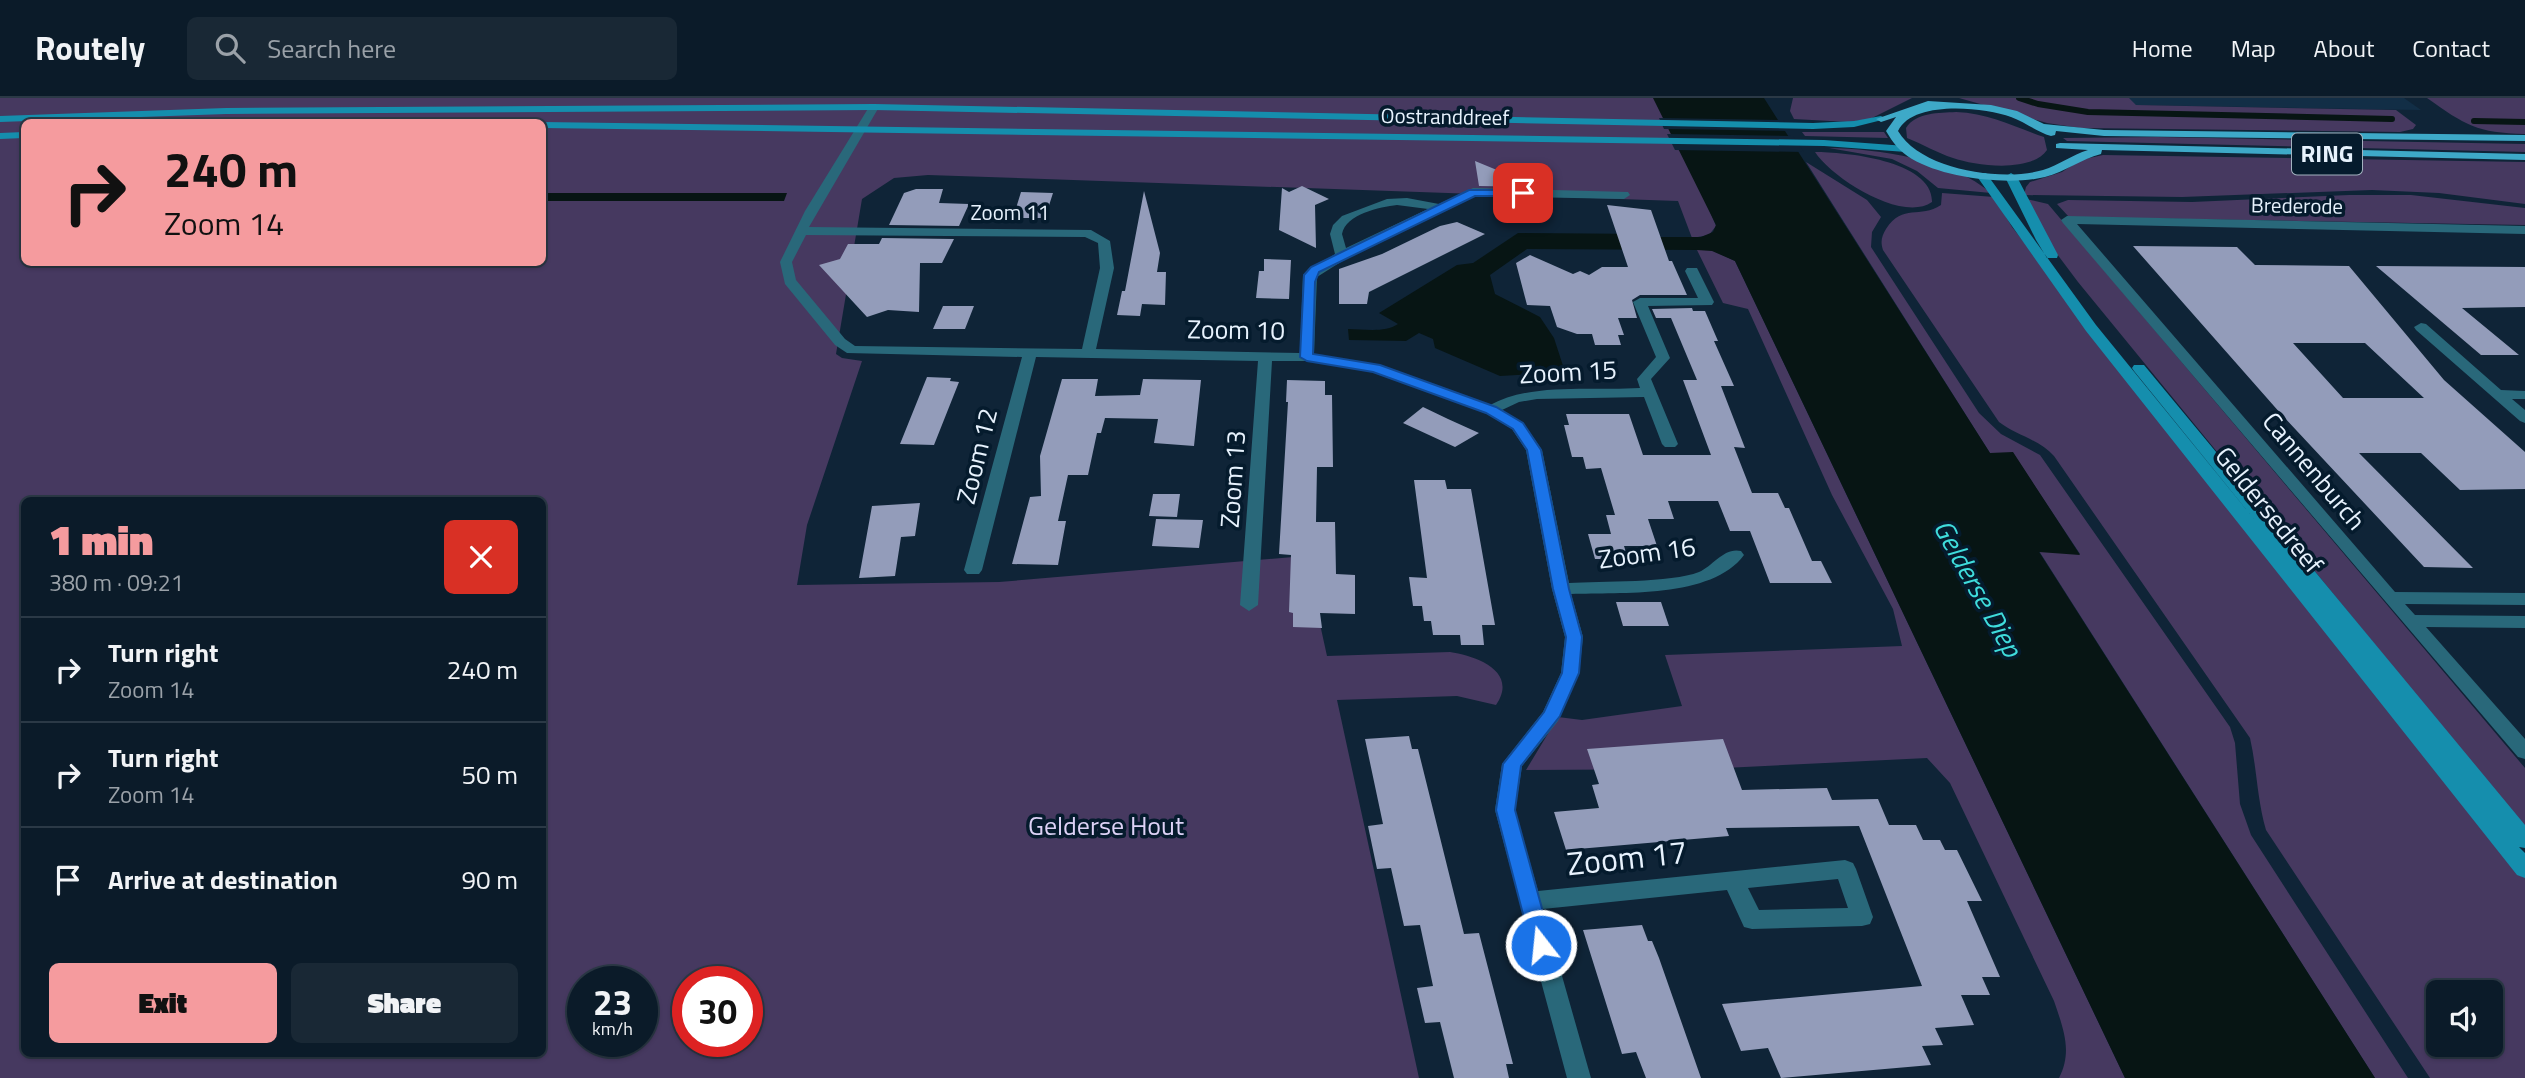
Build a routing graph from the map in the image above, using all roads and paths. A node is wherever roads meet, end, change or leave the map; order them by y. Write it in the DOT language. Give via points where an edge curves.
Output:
graph roads {
  1 [pos="1952,101"];
  2 [pos="1928,103"];
  3 [pos="874,107"];
  4 [pos="0,119"];
  5 [pos="546,125"];
  6 [pos="1819,126"];
  7 [pos="1894,127"];
  8 [pos="861,128"];
  9 [pos="2048,131"];
  10 [pos="21,135"];
  11 [pos="0,136"];
  12 [pos="2525,138"];
  13 [pos="1902,146"];
  14 [pos="2060,146"];
  15 [pos="2129,149"];
  16 [pos="2525,158"];
  17 [pos="2010,174"];
  18 [pos="1982,175"];
  19 [pos="1624,195"];
  20 [pos="1443,208"];
  21 [pos="2067,220"];
  22 [pos="2525,230"];
  23 [pos="800,231"];
  24 [pos="1342,255"];
  25 [pos="1692,271"];
  26 [pos="2421,327"];
  27 [pos="1087,353"];
  28 [pos="1030,354"];
  29 [pos="1265,357"];
  30 [pos="1307,357"];
  31 [pos="1650,392"];
  32 [pos="2498,394"];
  33 [pos="2525,395"];
  34 [pos="1491,410"];
  35 [pos="2525,418"];
  36 [pos="1670,444"];
  37 [pos="1735,555"];
  38 [pos="973,570"];
  39 [pos="1561,589"];
  40 [pos="2390,598"];
  41 [pos="2525,599"];
  42 [pos="1249,605"];
  43 [pos="2410,621"];
  44 [pos="2525,622"];
  45 [pos="2525,752"];
  46 [pos="2525,840"];
  47 [pos="2525,869"];
  48 [pos="1733,879"];
  49 [pos="1529,901"];
  50 [pos="1579,1078"];
  1 -- 2 [label="main road, RING"];
  1 -- 9 [label="main road, RING" via="2005,111"];
  2 -- 6 [label="main road, Oostranddreef / RING" via="1869,123"];
  2 -- 7 [label="main road, RING"];
  2 -- 9 [label="main road, RING" via="1988,112"];
  3 -- 4 [label="main road, Oostranddreef / RING" via="226,111"];
  3 -- 6 [label="main road, Oostranddreef / RING"];
  3 -- 8 [label="street, Zoom 10"];
  5 -- 8 [label="main road, Oostranddreef / RING"];
  6 -- 7 [label="main road, Oostranddreef / RING"];
  7 -- 13 [label="main road"];
  8 -- 13 [label="main road, Oostranddreef / RING"];
  8 -- 23 [label="street, Zoom 10"];
  9 -- 12 [label="main road, RING"];
  9 -- 14 [label="main road"];
  10 -- 11 [label="main road"];
  13 -- 17 [label="main road, RING" via="1957,165"];
  13 -- 18 [label="main road, RING" via="1944,167"];
  14 -- 15 [label="main road, RING"];
  14 -- 17 [label="main road, RING" via="2059,154 2048,163"];
  15 -- 16 [label="main road, RING"];
  15 -- 17 [label="main road, RING" via="2078,156 2054,171"];
  17 -- 18 [label="main road, RING"];
  17 -- 46 [label="main road, Geldersedreef" via="2042,240 2106,328"];
  18 -- 47 [label="main road, Geldersedreef" via="2091,328"];
  19 -- 20 [label="street" via="1473,192"];
  20 -- 24 [label="street"];
  20 -- 24 [label="street" via="1412,201 1380,201 1337,226 1335,237"];
  21 -- 22 [label="street, Brederode"];
  21 -- 40 [label="street, Cannenburch"];
  23 -- 27 [label="street, Zoom 11" via="1087,233 1104,241 1107,268"];
  23 -- 28 [label="street, Zoom 10" via="786,262 790,281 840,342 852,349"];
  24 -- 30 [label="street" via="1310,275"];
  25 -- 31 [label="street, Zoom 15" via="1707,302 1640,302 1662,358 1644,379"];
  26 -- 32 [label="street"];
  27 -- 28 [label="street, Zoom 10"];
  27 -- 29 [label="street, Zoom 10"];
  28 -- 38 [label="street, Zoom 12"];
  29 -- 30 [label="street, Zoom 10"];
  29 -- 42 [label="street, Zoom 13"];
  30 -- 34 [label="street, Zoom 10" via="1375,368"];
  31 -- 34 [label="street, Zoom 15" via="1534,394 1509,399"];
  31 -- 36 [label="street, Zoom 15"];
  32 -- 33 [label="street"];
  32 -- 35 [label="street"];
  34 -- 39 [label="street, Zoom 10" via="1518,426 1534,450"];
  37 -- 39 [label="street, Zoom 16" via="1703,577 1653,585"];
  39 -- 49 [label="street, Zoom 10" via="1574,637 1570,673 1551,716 1512,764 1505,810"];
  40 -- 41 [label="street"];
  40 -- 43 [label="street, Cannenburch"];
  43 -- 44 [label="street"];
  43 -- 45 [label="street, Cannenburch"];
  48 -- 48 [label="street, Zoom 17" via="1752,920 1862,917 1845,869"];
  48 -- 49 [label="street, Zoom 17"];
  49 -- 50 [label="street, Zoom 10"];
}
